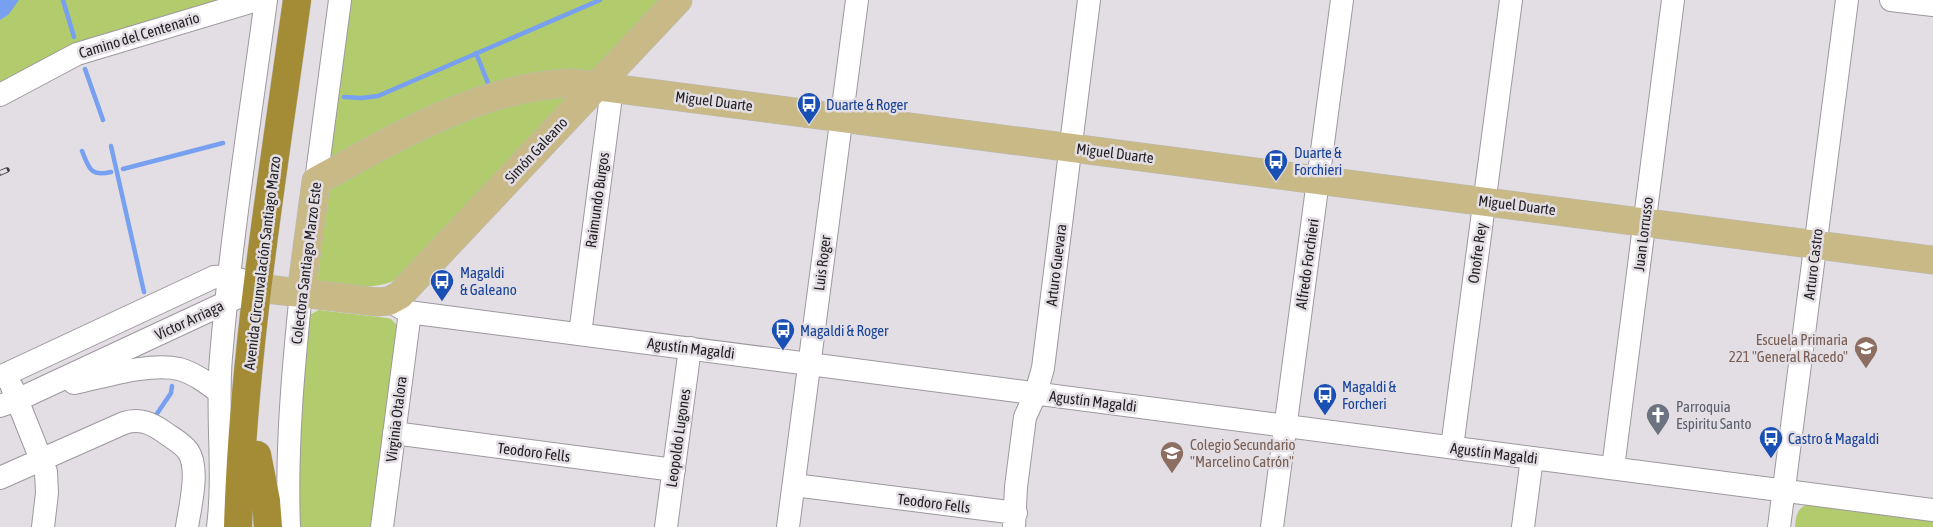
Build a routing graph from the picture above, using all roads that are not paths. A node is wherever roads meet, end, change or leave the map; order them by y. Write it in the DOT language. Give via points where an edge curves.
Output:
graph roads {
  1 [pos="257,0"];
  2 [pos="266,0"];
  3 [pos="297,0"];
  4 [pos="311,0"];
  5 [pos="340,0"];
  6 [pos="678,0"];
  7 [pos="857,0"];
  8 [pos="1089,0"];
  9 [pos="1342,0"];
  10 [pos="1511,0"];
  11 [pos="1673,0"];
  12 [pos="1847,0"];
  13 [pos="1891,0"];
  14 [pos="1933,5"];
  15 [pos="608,80"];
  16 [pos="0,95"];
  17 [pos="842,117"];
  18 [pos="1070,147"];
  19 [pos="1318,180"];
  20 [pos="316,181"];
  21 [pos="1484,201"];
  22 [pos="1644,222"];
  23 [pos="1816,244"];
  24 [pos="1933,260"];
  25 [pos="229,276"];
  26 [pos="264,288"];
  27 [pos="301,293"];
  28 [pos="226,302"];
  29 [pos="402,306"];
  30 [pos="580,334"];
  31 [pos="690,348"];
  32 [pos="809,364"];
  33 [pos="3,375"];
  34 [pos="39,390"];
  35 [pos="220,392"];
  36 [pos="1036,393"];
  37 [pos="9,403"];
  38 [pos="1286,426"];
  39 [pos="394,433"];
  40 [pos="1452,448"];
  41 [pos="257,455"];
  42 [pos="1532,458"];
  43 [pos="42,459"];
  44 [pos="1613,468"];
  45 [pos="674,470"];
  46 [pos="0,478"];
  47 [pos="794,485"];
  48 [pos="1784,491"];
  49 [pos="220,498"];
  50 [pos="1933,510"];
  51 [pos="1015,520"];
  52 [pos="42,527"];
  53 [pos="187,527"];
  54 [pos="220,527"];
  55 [pos="238,527"];
  56 [pos="256,527"];
  57 [pos="268,527"];
  58 [pos="289,527"];
  59 [pos="382,527"];
  60 [pos="666,527"];
  61 [pos="788,527"];
  62 [pos="1272,527"];
  63 [pos="1523,527"];
  64 [pos="1780,527"];
  1 -- 16 [label="street, Camino del Centenario" via="77,54"];
  2 -- 25 [label="street"];
  3 -- 26 [label="highway, Avenida Circunvalación Santiago Marzo"];
  4 -- 26 [label="highway, Avenida Circunvalación Santiago Marzo"];
  5 -- 20 [label="street, Colectora Santiago Marzo Este"];
  6 -- 15 [label="main road, Simón Galeano"];
  7 -- 17 [label="street, Luis Roger"];
  8 -- 18 [label="street, Arturo Guevara"];
  9 -- 19 [label="street, Alfredo Forchieri"];
  10 -- 21 [label="street, Onofre Rey"];
  11 -- 22 [label="street, Juan Lorrusso"];
  12 -- 23 [label="street, Arturo Castro"];
  13 -- 14 [label="street"];
  15 -- 17 [label="main road, Miguel Duarte"];
  15 -- 20 [label="main road, Miguel Duarte" via="546,85 474,104 412,130"];
  15 -- 29 [label="main road, Simón Galeano" via="405,290"];
  15 -- 30 [label="street, Raimundo Burgos"];
  17 -- 18 [label="main road, Miguel Duarte"];
  17 -- 32 [label="street, Luis Roger"];
  18 -- 19 [label="main road, Miguel Duarte"];
  18 -- 36 [label="street, Arturo Guevara" via="1043,368"];
  19 -- 21 [label="main road, Miguel Duarte"];
  19 -- 38 [label="street, Alfredo Forchieri"];
  20 -- 27 [label="main road, Colectora Santiago Marzo Este"];
  21 -- 22 [label="main road, Miguel Duarte"];
  21 -- 40 [label="street, Onofre Rey"];
  22 -- 23 [label="main road, Miguel Duarte"];
  22 -- 44 [label="street, Juan Lorrusso"];
  23 -- 24 [label="main road, Miguel Duarte"];
  23 -- 48 [label="street, Arturo Castro"];
  25 -- 26 [label="street"];
  25 -- 28 [label="street"];
  25 -- 33 [label="street, Víctor Arriaga" via="214,277"];
  26 -- 27 [label="main road, Agustín Magaldi"];
  26 -- 28 [label="street, Víctor Arriaga"];
  26 -- 41 [label="highway, Avenida Circunvalación Santiago Marzo"];
  26 -- 55 [label="highway, Avenida Circunvalación Santiago Marzo" via="244,412"];
  27 -- 29 [label="main road, Agustín Magaldi"];
  27 -- 58 [label="street, Colectora Santiago Marzo Este" via="292,396"];
  28 -- 34 [label="street, Víctor Arriaga"];
  28 -- 35 [label="street"];
  29 -- 30 [label="street, Agustín Magaldi"];
  29 -- 39 [label="street, Virginia Otalora"];
  30 -- 31 [label="street, Agustín Magaldi"];
  31 -- 32 [label="street, Agustín Magaldi"];
  31 -- 45 [label="street, Leopoldo Lugones"];
  32 -- 36 [label="street, Agustín Magaldi"];
  32 -- 47 [label="street, Luis Roger"];
  33 -- 37 [label="street"];
  34 -- 35 [label="street" via="164,367 188,372"];
  34 -- 37 [label="street, Víctor Arriaga"];
  35 -- 49 [label="street"];
  36 -- 38 [label="street, Agustín Magaldi"];
  36 -- 51 [label="street, Arturo Guevara" via="1025,417"];
  37 -- 43 [label="street"];
  38 -- 40 [label="street, Agustín Magaldi"];
  38 -- 62 [label="street, Alfredo Forchieri"];
  39 -- 45 [label="street, Teodoro Fells"];
  39 -- 59 [label="street, Virginia Otalora"];
  40 -- 42 [label="street, Agustín Magaldi"];
  41 -- 56 [label="highway, Avenida Circunvalación Santiago Marzo"];
  41 -- 57 [label="highway"];
  42 -- 44 [label="street, Agustín Magaldi"];
  42 -- 63 [label="street"];
  43 -- 46 [label="street"];
  43 -- 52 [label="street" via="47,486"];
  43 -- 53 [label="street" via="120,424 133,420 150,423 182,445 190,455 194,468"];
  44 -- 48 [label="street, Agustín Magaldi"];
  45 -- 60 [label="street, Leopoldo Lugones"];
  47 -- 51 [label="street, Teodoro Fells"];
  47 -- 61 [label="street, Luis Roger"];
  48 -- 50 [label="street, Agustín Magaldi"];
  48 -- 64 [label="street, Arturo Castro"];
  49 -- 54 [label="highway"];
}
